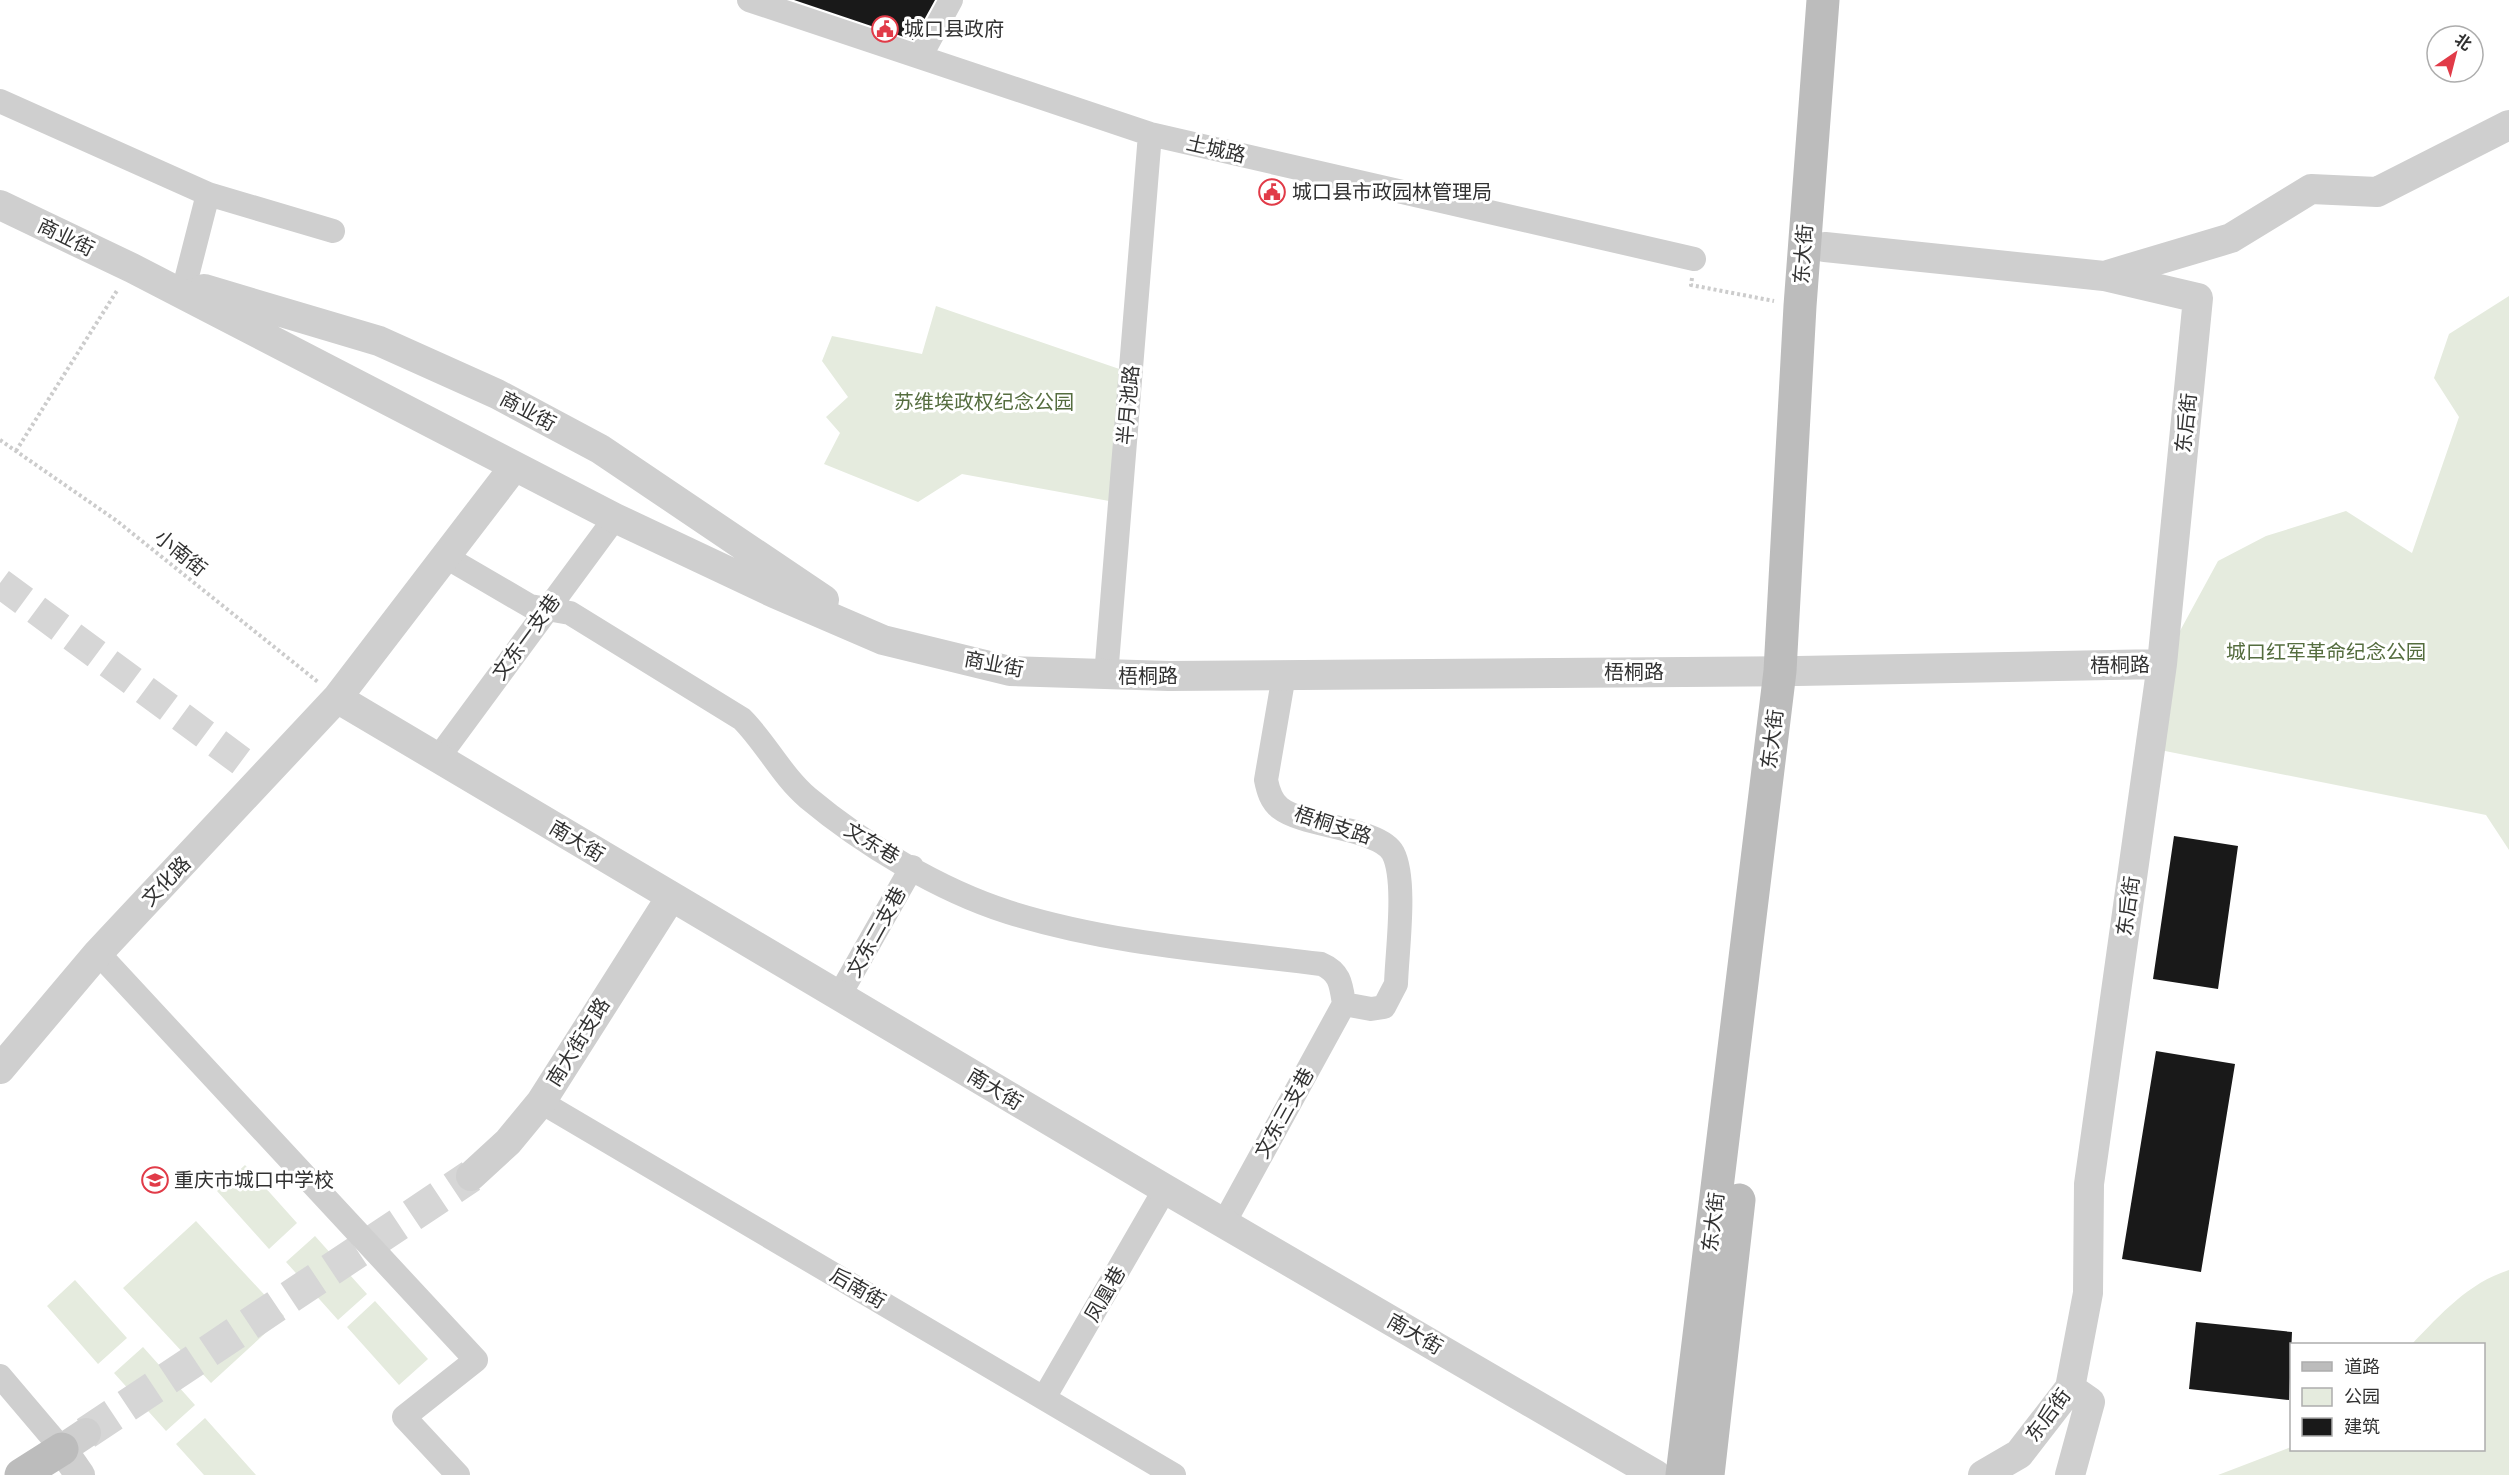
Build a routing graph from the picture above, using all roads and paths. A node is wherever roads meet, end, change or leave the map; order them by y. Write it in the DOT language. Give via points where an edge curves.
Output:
graph roads {
  1 [pos="749,0"];
  2 [pos="951,0"];
  3 [pos="1823,0"];
  4 [pos="1841,0"];
  5 [pos="920,57"];
  6 [pos="0,101"];
  7 [pos="2509,125"];
  8 [pos="1150,134"];
  9 [pos="208,194"];
  10 [pos="0,205"];
  11 [pos="333,231"];
  12 [pos="1825,247"];
  13 [pos="1694,259"];
  14 [pos="132,268"];
  15 [pos="2104,276"];
  16 [pos="185,284"];
  17 [pos="1800,306"];
  18 [pos="0,440"];
  19 [pos="16,451"];
  20 [pos="514,468"];
  21 [pos="615,518"];
  22 [pos="446,557"];
  23 [pos="545,610"];
  24 [pos="883,639"];
  25 [pos="2162,664"];
  26 [pos="1789,671"];
  27 [pos="1284,675"];
  28 [pos="1106,676"];
  29 [pos="337,698"];
  30 [pos="438,758"];
  31 [pos="912,867"];
  32 [pos="671,897"];
  33 [pos="98,953"];
  34 [pos="839,996"];
  35 [pos="1344,1004"];
  36 [pos="0,1069"];
  37 [pos="541,1102"];
  38 [pos="471,1176"];
  39 [pos="1165,1189"];
  40 [pos="1224,1223"];
  41 [pos="0,1376"];
  42 [pos="2070,1388"];
  43 [pos="1044,1398"];
  44 [pos="76,1452"];
  45 [pos="27,1472"];
  46 [pos="459,1475"];
  47 [pos="1174,1475"];
  48 [pos="1656,1475"];
  49 [pos="1682,1475"];
  50 [pos="1708,1475"];
  51 [pos="1983,1475"];
  52 [pos="2070,1475"];
  1 -- 5 [label="street, 土城路"];
  2 -- 5 [label="street"];
  3 -- 17 [label="main road, 东大街"];
  4 -- 12 [label="main road, 东大街"];
  5 -- 8 [label="street, 土城路"];
  6 -- 9 [label="street"];
  7 -- 15 [label="street" via="2377,192 2312,189 2231,238"];
  8 -- 13 [label="street, 土城路"];
  8 -- 28 [label="street, 半月池路"];
  9 -- 11 [label="street"];
  9 -- 16 [label="street"];
  10 -- 14 [label="street, 商业街"];
  12 -- 15 [label="street"];
  12 -- 26 [label="main road, 东大街"];
  13 -- 17 [label="path" via="1691,285"];
  14 -- 16 [label="street, 商业街"];
  14 -- 19 [label="path"];
  14 -- 20 [label="street, 商业街"];
  15 -- 25 [label="street, 东后街" via="2198,298"];
  16 -- 24 [label="street, 商业街" via="379,341 497,394 600,449"];
  17 -- 26 [label="main road, 东大街"];
  18 -- 19 [label="path, 小南街"];
  19 -- 29 [label="path, 小南街" via="117,521"];
  20 -- 21 [label="street, 商业街"];
  20 -- 22 [label="street, 文化路"];
  21 -- 23 [label="street, 文东一支巷"];
  21 -- 24 [label="street, 商业街"];
  22 -- 23 [label="street, 文东巷" via="530,606"];
  22 -- 29 [label="street, 文化路"];
  23 -- 30 [label="street, 文东一支巷"];
  23 -- 31 [label="street, 文东巷" via="570,613 742,719 806,796 849,831"];
  24 -- 28 [label="street, 商业街" via="1010,671"];
  25 -- 26 [label="street, 梧桐路"];
  25 -- 42 [label="street, 东后街" via="2089,1184 2088,1293"];
  26 -- 27 [label="street, 梧桐路"];
  26 -- 49 [label="main road, 东大街"];
  26 -- 50 [label="main road, 东大街"];
  27 -- 28 [label="street, 梧桐路"];
  27 -- 35 [label="street, 梧桐支路" via="1266,780 1269,794 1280,808 1299,817 1380,840 1392,851 1400,873 1396,984 1391,996 1384,1007 1371,1010"];
  29 -- 30 [label="street, 南大街"];
  29 -- 33 [label="street, 文化路"];
  30 -- 32 [label="street, 南大街"];
  31 -- 34 [label="street, 文东二支巷"];
  31 -- 35 [label="street, 文东巷" via="1007,912 1102,935 1321,964 1333,969 1341,981"];
  32 -- 34 [label="street, 南大街"];
  32 -- 37 [label="street, 南大街支路"];
  33 -- 36 [label="street, 文化路"];
  33 -- 46 [label="street" via="476,1360 404,1417"];
  34 -- 39 [label="street, 南大街"];
  35 -- 40 [label="street, 文东三支巷"];
  37 -- 38 [label="street, 南大街支路" via="508,1142"];
  37 -- 43 [label="street, 后南街"];
  39 -- 40 [label="street, 南大街"];
  39 -- 43 [label="street, 凤凰巷"];
  40 -- 48 [label="street, 南大街"];
  41 -- 44 [label="street"];
  42 -- 51 [label="street, 东后街" via="2019,1454"];
  42 -- 52 [label="street" via="2090,1402"];
  43 -- 47 [label="street, 后南街"];
  44 -- 45 [label="main road"];
}
